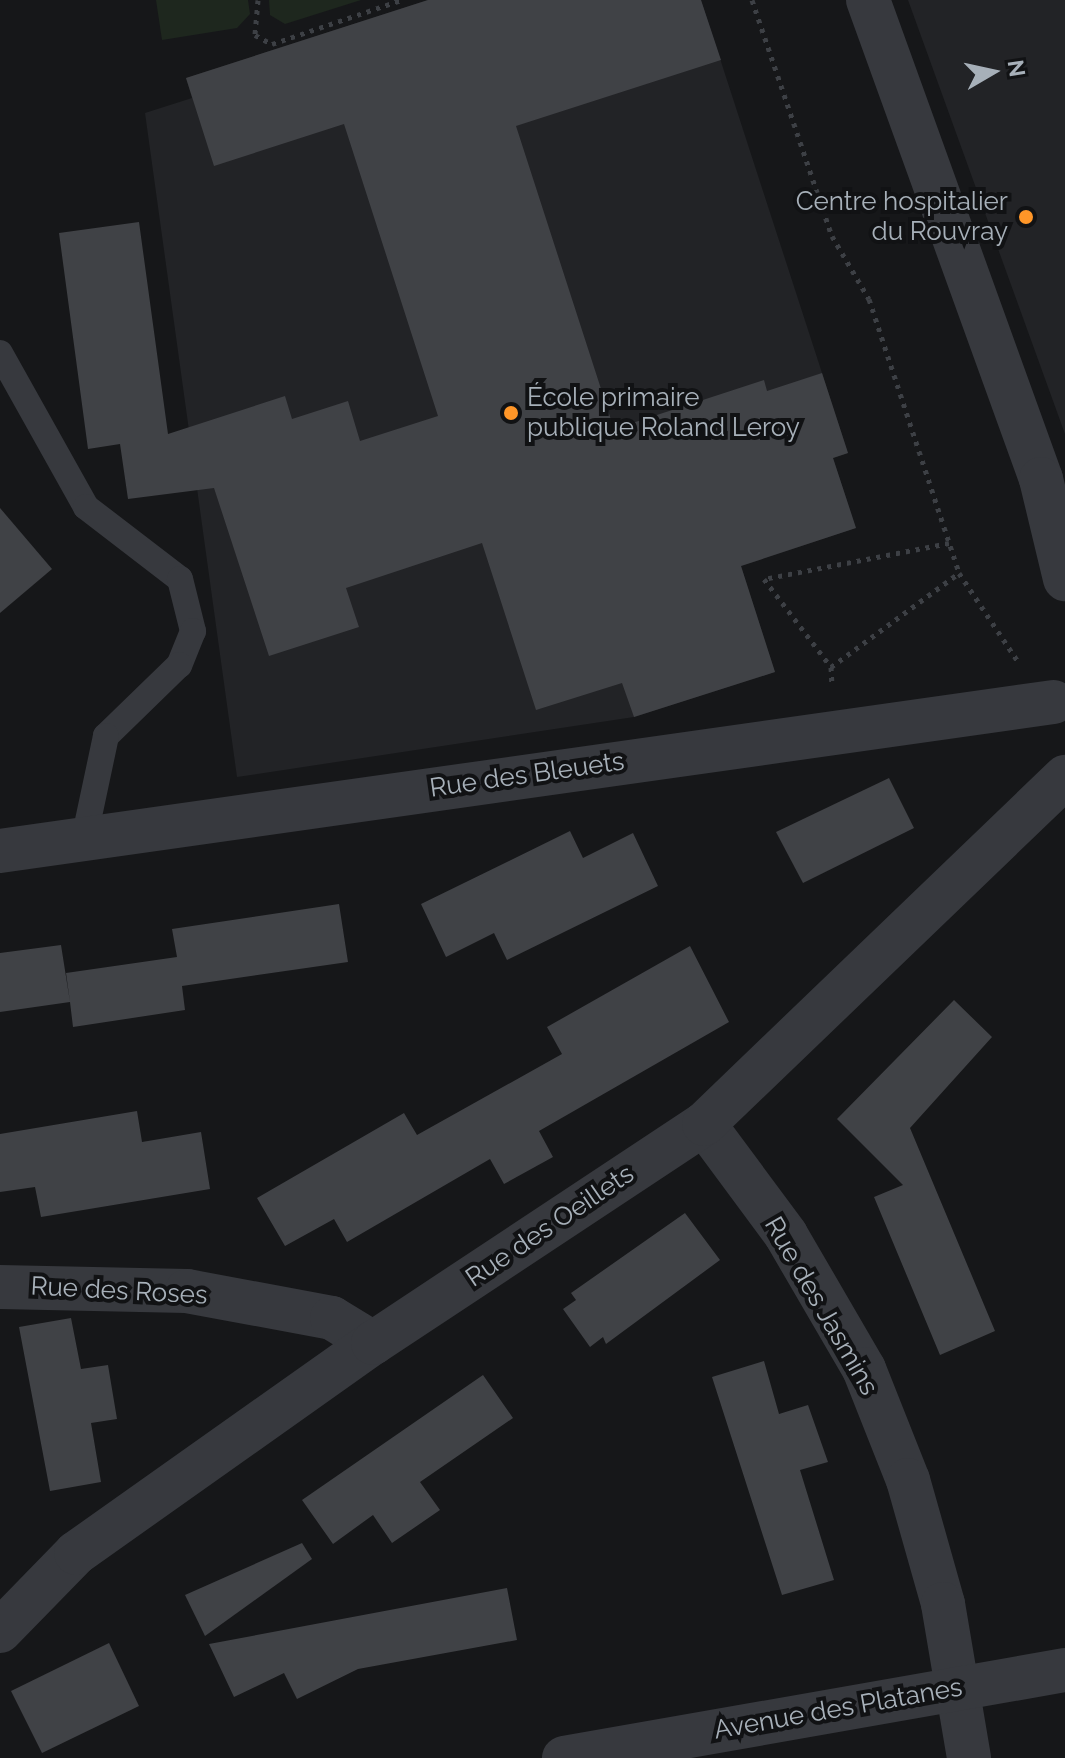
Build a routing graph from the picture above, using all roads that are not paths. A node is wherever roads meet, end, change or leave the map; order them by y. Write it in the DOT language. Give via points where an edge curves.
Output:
graph roads {
  1 [pos="868,0"];
  2 [pos="0,353"];
  3 [pos="1065,579"];
  4 [pos="1051,703"];
  5 [pos="1065,777"];
  6 [pos="85,835"];
  7 [pos="0,851"];
  8 [pos="704,1124"];
  9 [pos="0,1287"];
  10 [pos="373,1343"];
  11 [pos="0,1631"];
  12 [pos="1065,1670"];
  13 [pos="960,1687"];
  14 [pos="564,1758"];
  15 [pos="969,1758"];
  1 -- 3 [label="street" via="1041,479"];
  2 -- 6 [label="lane" via="86,507 180,579 193,631 179,665 106,736"];
  4 -- 6 [label="street, Rue des Bleuets"];
  5 -- 8 [label="street, Rue des Oeillets"];
  6 -- 7 [label="street, Rue des Bleuets"];
  8 -- 10 [label="street, Rue des Oeillets"];
  8 -- 13 [label="street, Rue des Jasmins" via="786,1235 864,1369 908,1480"];
  9 -- 10 [label="street, Rue des Roses" via="187,1291 332,1318"];
  10 -- 11 [label="street, Rue des Oeillets" via="76,1553"];
  12 -- 13 [label="street, Avenue des Platanes"];
  13 -- 14 [label="street, Avenue des Platanes"];
  13 -- 15 [label="street, Rue des Jasmins"];
}
